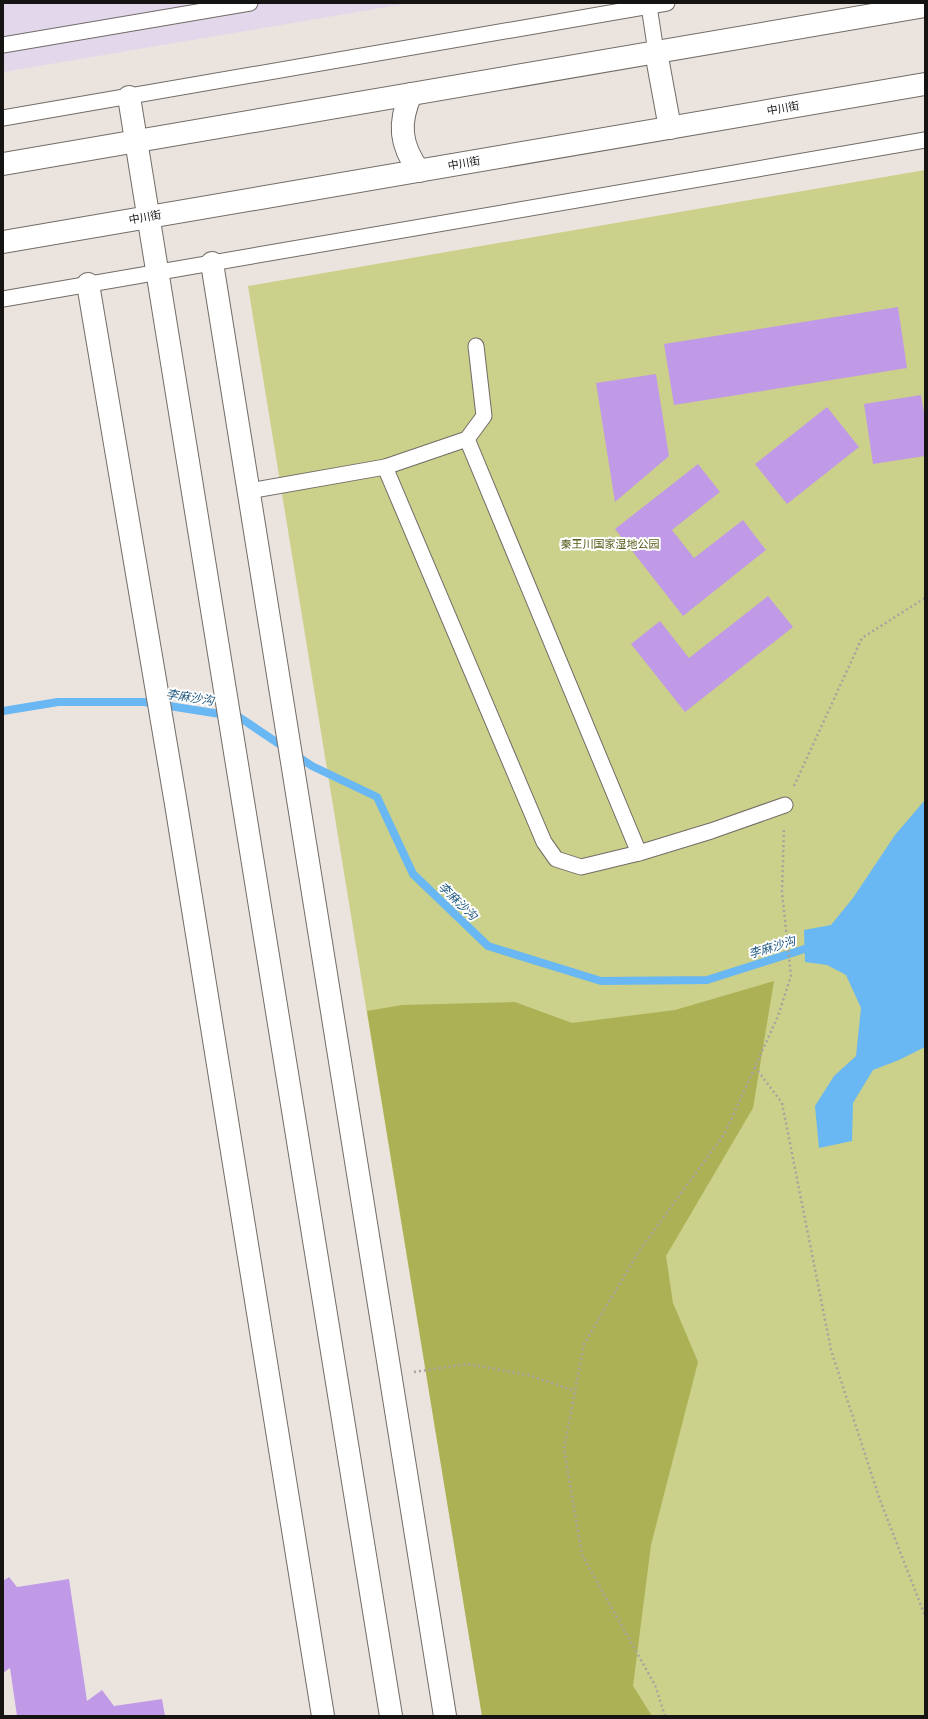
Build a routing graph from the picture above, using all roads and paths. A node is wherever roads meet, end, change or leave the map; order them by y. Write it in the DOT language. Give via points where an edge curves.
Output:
graph roads {
  1 [pos="250,3"];
  2 [pos="667,3"];
  3 [pos="649,6"];
  4 [pos="925,6"];
  5 [pos="3,45"];
  6 [pos="656,52"];
  7 [pos="925,84"];
  8 [pos="411,94"];
  9 [pos="129,96"];
  10 [pos="3,118"];
  11 [pos="670,128"];
  12 [pos="925,140"];
  13 [pos="137,141"];
  14 [pos="3,164"];
  15 [pos="419,170"];
  16 [pos="149,216"];
  17 [pos="3,242"];
  18 [pos="212,263"];
  19 [pos="158,272"];
  20 [pos="88,284"];
  21 [pos="3,299"];
  22 [pos="476,346"];
  23 [pos="467,439"];
  24 [pos="385,467"];
  25 [pos="248,491"];
  26 [pos="925,598"];
  27 [pos="785,805"];
  28 [pos="639,853"];
  29 [pos="755,1067"];
  30 [pos="390,1376"];
  31 [pos="575,1392"];
  32 [pos="925,1616"];
  33 [pos="322,1716"];
  34 [pos="391,1716"];
  35 [pos="445,1716"];
  36 [pos="665,1716"];
  1 -- 5 [label="lane"];
  2 -- 3 [label="lane"];
  3 -- 6 [label="lane"];
  3 -- 9 [label="lane"];
  4 -- 6 [label="street"];
  6 -- 8 [label="street"];
  6 -- 11 [label="street"];
  7 -- 11 [label="street, 中川街"];
  8 -- 13 [label="street"];
  8 -- 15 [label="street" via="402,122 403,136 406,148"];
  9 -- 10 [label="lane"];
  9 -- 13 [label="street"];
  11 -- 15 [label="street, 中川街"];
  12 -- 18 [label="lane"];
  13 -- 14 [label="street"];
  13 -- 16 [label="street"];
  15 -- 16 [label="street, 中川街"];
  16 -- 17 [label="street, 中川街"];
  16 -- 19 [label="street"];
  18 -- 19 [label="lane"];
  18 -- 25 [label="street"];
  19 -- 20 [label="lane"];
  19 -- 34 [label="street"];
  20 -- 21 [label="lane"];
  20 -- 33 [label="street" via="176,804"];
  22 -- 23 [label="lane" via="484,416"];
  23 -- 24 [label="lane"];
  23 -- 28 [label="lane"];
  24 -- 25 [label="lane"];
  24 -- 28 [label="lane" via="544,842 556,859 582,867"];
  25 -- 30 [label="street"];
  26 -- 27 [label="path" via="862,638"];
  27 -- 28 [label="lane"];
  27 -- 29 [label="path" via="782,892 791,976 778,1016"];
  29 -- 31 [label="path" via="725,1133 639,1251 584,1344"];
  29 -- 32 [label="path" via="782,1102 831,1350 880,1500"];
  30 -- 31 [label="path" via="468,1364 528,1375"];
  30 -- 35 [label="street"];
  31 -- 36 [label="path" via="564,1449 582,1555 655,1685"];
}
